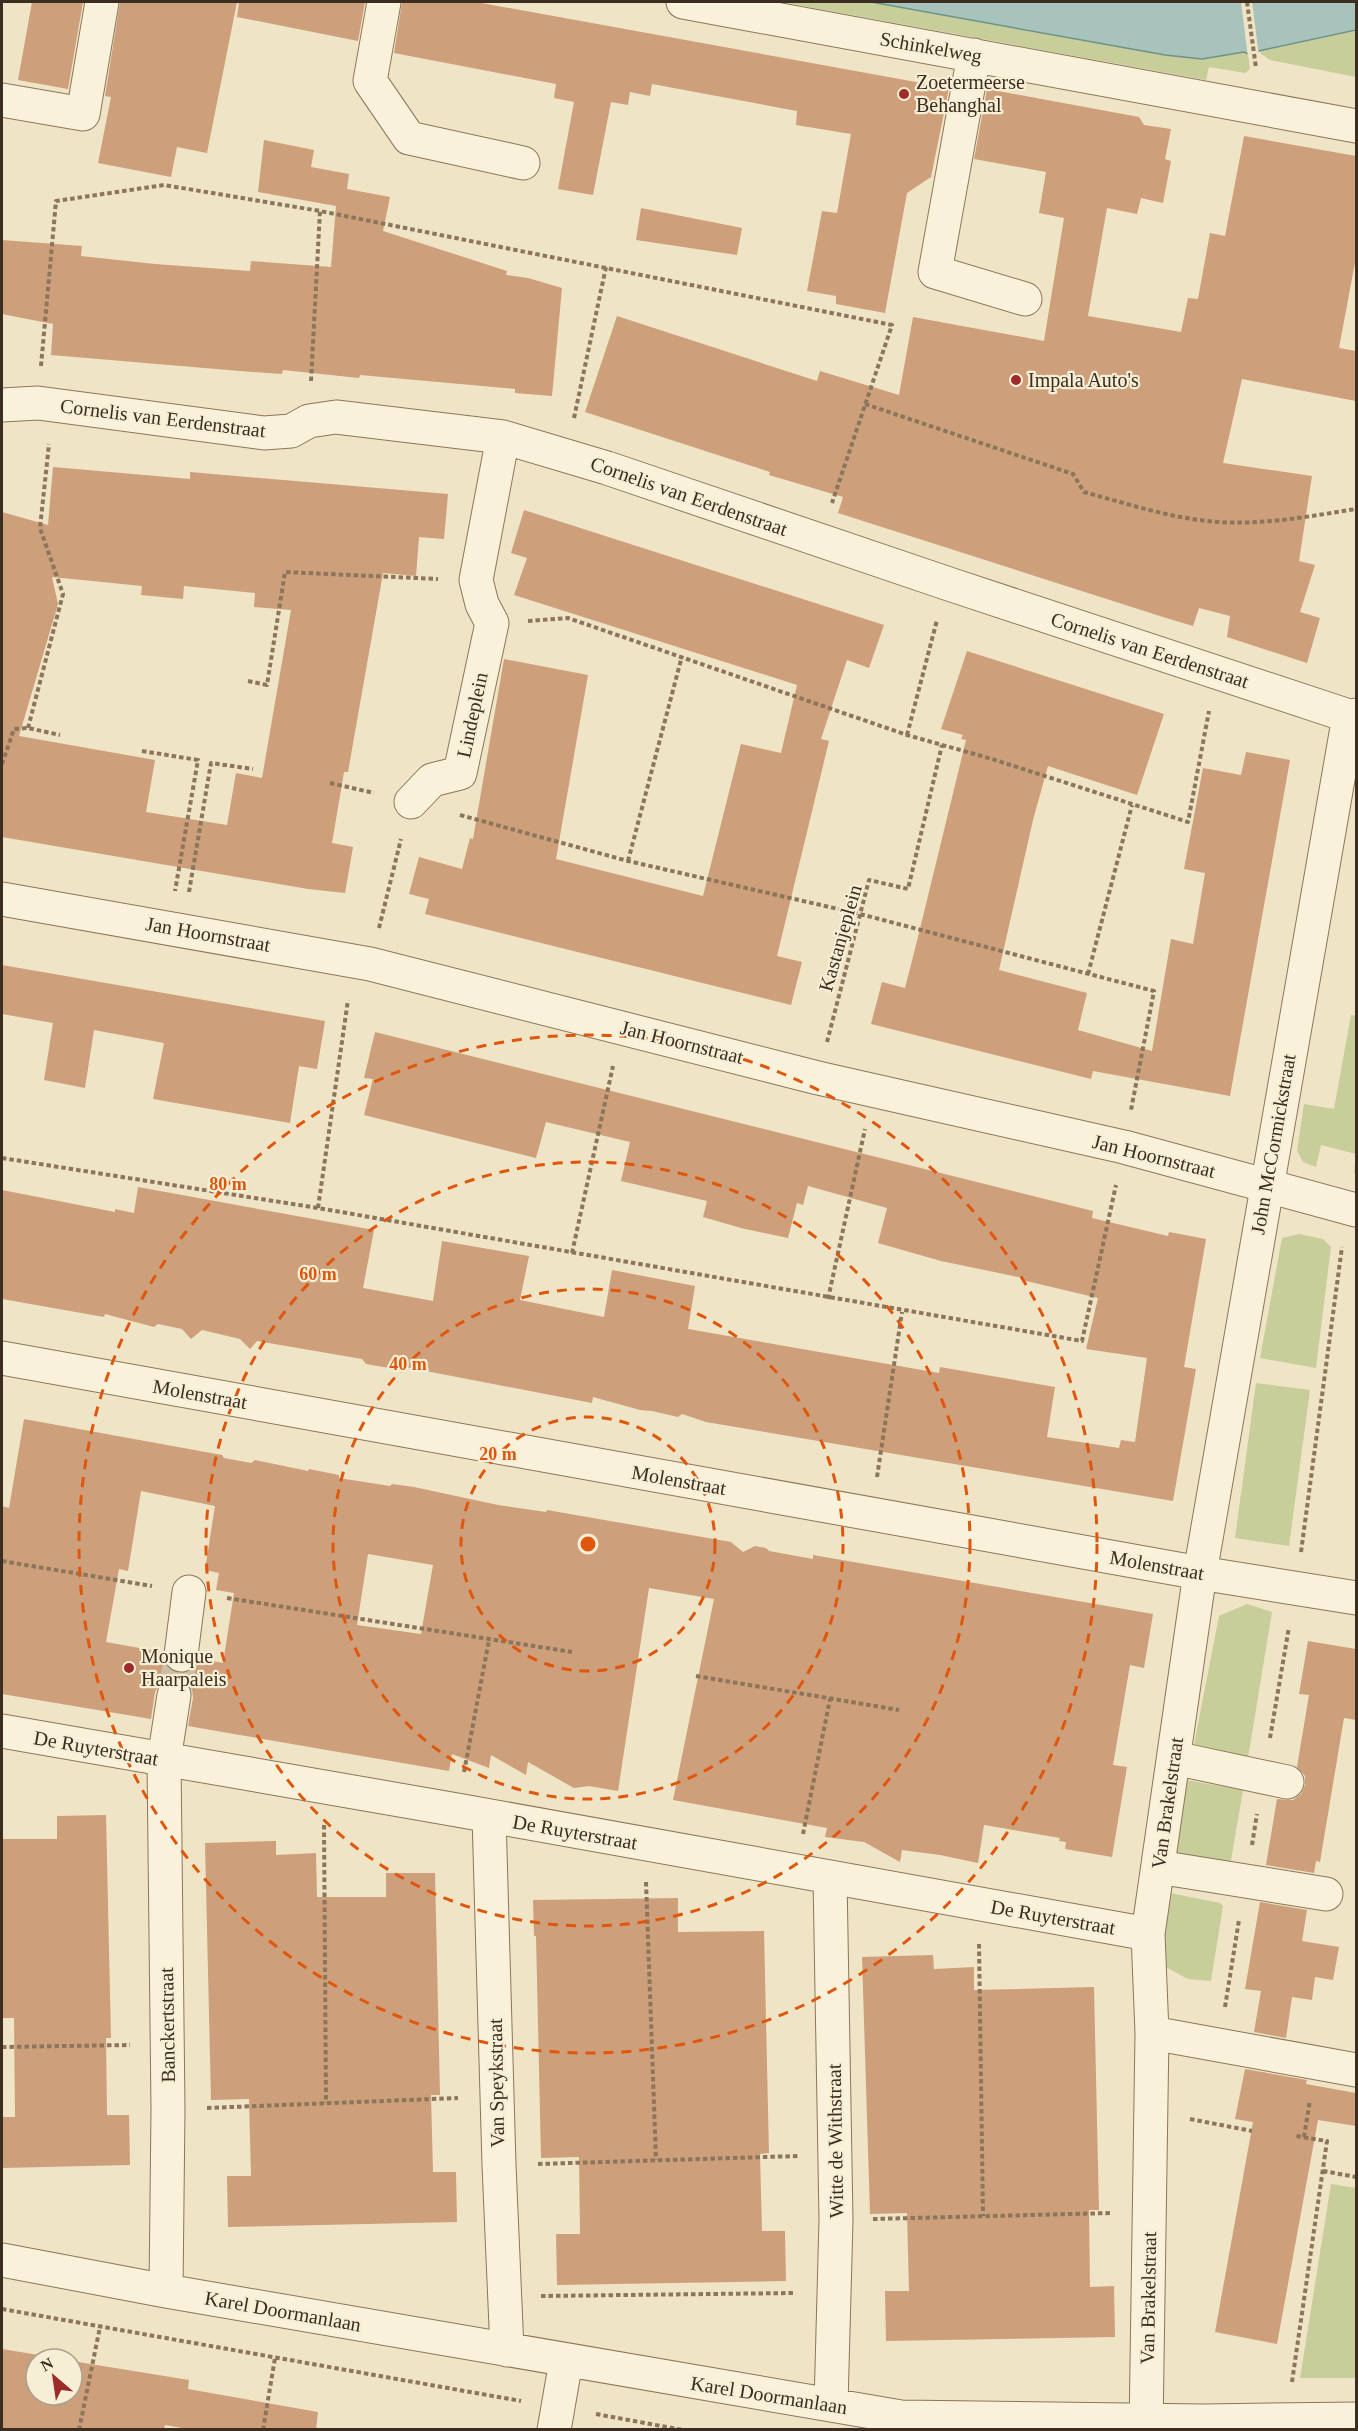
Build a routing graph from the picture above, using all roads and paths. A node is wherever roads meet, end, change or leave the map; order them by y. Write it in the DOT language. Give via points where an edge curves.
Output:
graph roads {
  1 [pos="102,2"];
  2 [pos="384,2"];
  3 [pos="684,2"];
  4 [pos="1247,2"];
  5 [pos="974,54"];
  6 [pos="1256,69"];
  7 [pos="2,99"];
  8 [pos="1356,126"];
  9 [pos="523,163"];
  10 [pos="320,211"];
  11 [pos="606,267"];
  12 [pos="1025,299"];
  13 [pos="46,403"];
  14 [pos="865,404"];
  15 [pos="2,405"];
  16 [pos="309,421"];
  17 [pos="503,437"];
  18 [pos="566,456"];
  19 [pos="1356,509"];
  20 [pos="819,540"];
  21 [pos="476,580"];
  22 [pos="946,584"];
  23 [pos="492,623"];
  24 [pos="682,656"];
  25 [pos="1217,672"];
  26 [pos="248,681"];
  27 [pos="1353,715"];
  28 [pos="28,728"];
  29 [pos="60,735"];
  30 [pos="906,735"];
  31 [pos="942,745"];
  32 [pos="142,751"];
  33 [pos="2,764"];
  34 [pos="253,769"];
  35 [pos="330,783"];
  36 [pos="411,802"];
  37 [pos="1132,805"];
  38 [pos="627,861"];
  39 [pos="2,899"];
  40 [pos="860,914"];
  41 [pos="176,928"];
  42 [pos="362,962"];
  43 [pos="1088,974"];
  44 [pos="621,1027"];
  45 [pos="818,1078"];
  46 [pos="873,1090"];
  47 [pos="1124,1148"];
  48 [pos="2,1158"];
  49 [pos="1266,1185"];
  50 [pos="318,1208"];
  51 [pos="1356,1210"];
  52 [pos="572,1253"];
  53 [pos="828,1299"];
  54 [pos="903,1312"];
  55 [pos="2,1358"];
  56 [pos="872,1514"];
  57 [pos="2,1561"];
  58 [pos="1200,1573"];
  59 [pos="189,1592"];
  60 [pos="1356,1598"];
  61 [pos="489,1640"];
  62 [pos="572,1652"];
  63 [pos="181,1655"];
  64 [pos="696,1676"];
  65 [pos="174,1695"];
  66 [pos="830,1699"];
  67 [pos="899,1710"];
  68 [pos="2,1731"];
  69 [pos="1174,1758"];
  70 [pos="164,1760"];
  71 [pos="1287,1782"];
  72 [pos="323,1788"];
  73 [pos="457,1810"];
  74 [pos="489,1816"];
  75 [pos="645,1845"];
  76 [pos="1158,1867"];
  77 [pos="796,1871"];
  78 [pos="830,1877"];
  79 [pos="1326,1894"];
  80 [pos="978,1904"];
  81 [pos="1148,1934"];
  82 [pos="1152,2033"];
  83 [pos="167,2045"];
  84 [pos="2,2047"];
  85 [pos="1356,2070"];
  86 [pos="497,2097"];
  87 [pos="1310,2098"];
  88 [pos="326,2103"];
  89 [pos="168,2109"];
  90 [pos="1150,2112"];
  91 [pos="1252,2131"];
  92 [pos="1296,2136"];
  93 [pos="1304,2137"];
  94 [pos="835,2155"];
  95 [pos="656,2160"];
  96 [pos="499,2165"];
  97 [pos="1323,2171"];
  98 [pos="1356,2177"];
  99 [pos="1149,2212"];
  100 [pos="983,2216"];
  101 [pos="836,2220"];
  102 [pos="2,2260"];
  103 [pos="166,2291"];
  104 [pos="834,2292"];
  105 [pos="505,2297"];
  106 [pos="2,2310"];
  107 [pos="100,2327"];
  108 [pos="507,2350"];
  109 [pos="275,2358"];
  110 [pos="566,2361"];
  111 [pos="831,2405"];
  112 [pos="556,2418"];
  113 [pos="1356,2420"];
  114 [pos="1286,2421"];
  115 [pos="900,2423"];
  116 [pos="1146,2425"];
  117 [pos="79,2430"];
  118 [pos="263,2430"];
  119 [pos="683,2430"];
  1 -- 7 [label="street" via="83,114"];
  2 -- 9 [label="street" via="370,81 409,138"];
  3 -- 5 [label="street, Schinkelweg"];
  4 -- 6 [label="path"];
  5 -- 8 [label="street, Schinkelweg"];
  5 -- 12 [label="street" via="935,272"];
  10 -- 11 [label="path"];
  10 -- 13 [label="path" via="164,185 56,201"];
  10 -- 16 [label="path"];
  11 -- 14 [label="path" via="892,325"];
  11 -- 18 [label="path"];
  13 -- 15 [label="street, Cornelis van Eerdenstraat"];
  13 -- 16 [label="street, Cornelis van Eerdenstraat" via="264,433 291,431"];
  13 -- 28 [label="path" via="40,528 63,594"];
  14 -- 19 [label="path" via="1073,474 1084,492 1185,518 1268,522"];
  14 -- 20 [label="path"];
  16 -- 17 [label="street, Cornelis van Eerdenstraat" via="336,417"];
  17 -- 18 [label="street, Cornelis van Eerdenstraat"];
  17 -- 21 [label="street"];
  18 -- 20 [label="street, Cornelis van Eerdenstraat"];
  20 -- 22 [label="street, Cornelis van Eerdenstraat"];
  21 -- 23 [label="street"];
  21 -- 26 [label="path" via="285,572 267,685"];
  22 -- 25 [label="street, Cornelis van Eerdenstraat"];
  22 -- 30 [label="path"];
  23 -- 24 [label="path" via="568,618"];
  23 -- 36 [label="street, Lindeplein" via="460,773 432,780"];
  24 -- 30 [label="path"];
  24 -- 38 [label="path"];
  25 -- 27 [label="street, Cornelis van Eerdenstraat"];
  25 -- 37 [label="path" via="1188,822"];
  27 -- 49 [label="street, John McCormickstraat"];
  28 -- 29 [label="path"];
  28 -- 33 [label="path" via="14,729"];
  30 -- 31 [label="path"];
  31 -- 37 [label="path"];
  31 -- 40 [label="path, Kastanjeplein" via="908,889 869,880"];
  32 -- 41 [label="path" via="198,760"];
  34 -- 41 [label="path" via="211,763"];
  35 -- 36 [label="path"];
  36 -- 38 [label="path"];
  36 -- 42 [label="path"];
  37 -- 43 [label="path"];
  38 -- 40 [label="path"];
  39 -- 41 [label="street, Jan Hoornstraat"];
  40 -- 43 [label="path"];
  40 -- 45 [label="path, Kastanjeplein"];
  41 -- 42 [label="street, Jan Hoornstraat"];
  42 -- 44 [label="street, Jan Hoornstraat"];
  42 -- 50 [label="path"];
  43 -- 47 [label="path" via="1154,990"];
  44 -- 45 [label="street, Jan Hoornstraat"];
  44 -- 52 [label="path"];
  45 -- 46 [label="street, Jan Hoornstraat"];
  46 -- 47 [label="street, Jan Hoornstraat"];
  46 -- 53 [label="path"];
  47 -- 49 [label="street, Jan Hoornstraat"];
  47 -- 54 [label="path" via="1082,1341"];
  48 -- 50 [label="path"];
  49 -- 51 [label="street, Jan Hoornstraat"];
  49 -- 58 [label="street, John McCormickstraat"];
  50 -- 52 [label="path"];
  52 -- 53 [label="path"];
  53 -- 54 [label="path"];
  54 -- 56 [label="path"];
  55 -- 56 [label="street, Molenstraat"];
  56 -- 58 [label="street, Molenstraat"];
  57 -- 59 [label="path"];
  58 -- 60 [label="street, Molenstraat"];
  58 -- 69 [label="street, Van Brakelstraat"];
  59 -- 61 [label="path"];
  59 -- 63 [label="street"];
  61 -- 62 [label="path"];
  61 -- 73 [label="path"];
  64 -- 66 [label="path"];
  65 -- 70 [label="street, Banckertstraat"];
  66 -- 67 [label="path"];
  66 -- 77 [label="path"];
  68 -- 70 [label="street, De Ruyterstraat"];
  69 -- 71 [label="street"];
  69 -- 76 [label="street, Van Brakelstraat"];
  70 -- 72 [label="street, De Ruyterstraat"];
  70 -- 83 [label="street, Banckertstraat"];
  72 -- 73 [label="street, De Ruyterstraat"];
  72 -- 88 [label="path"];
  73 -- 74 [label="street, De Ruyterstraat"];
  74 -- 75 [label="street, De Ruyterstraat"];
  74 -- 86 [label="street, Van Speykstraat"];
  75 -- 77 [label="street, De Ruyterstraat"];
  75 -- 95 [label="path"];
  76 -- 79 [label="street"];
  76 -- 81 [label="street, Van Brakelstraat"];
  77 -- 78 [label="street, De Ruyterstraat"];
  78 -- 80 [label="street, De Ruyterstraat"];
  78 -- 94 [label="street, Witte de Withstraat"];
  80 -- 81 [label="street, De Ruyterstraat"];
  80 -- 100 [label="path"];
  81 -- 82 [label="street, Van Brakelstraat"];
  82 -- 85 [label="street"];
  82 -- 90 [label="street, Van Brakelstraat"];
  83 -- 84 [label="path"];
  83 -- 89 [label="street, Banckertstraat"];
  86 -- 88 [label="path"];
  86 -- 96 [label="street, Van Speykstraat"];
  87 -- 93 [label="path"];
  88 -- 89 [label="path"];
  89 -- 103 [label="street, Banckertstraat"];
  90 -- 91 [label="path"];
  90 -- 99 [label="street, Van Brakelstraat"];
  92 -- 93 [label="path"];
  93 -- 97 [label="path" via="1327,2141"];
  94 -- 95 [label="path"];
  94 -- 101 [label="street, Witte de Withstraat"];
  95 -- 96 [label="path"];
  96 -- 105 [label="street, Van Speykstraat"];
  97 -- 98 [label="path"];
  97 -- 114 [label="path"];
  99 -- 100 [label="path"];
  99 -- 116 [label="street, Van Brakelstraat"];
  100 -- 101 [label="path"];
  101 -- 104 [label="street, Witte de Withstraat"];
  102 -- 103 [label="street, Karel Doormanlaan"];
  103 -- 108 [label="street, Karel Doormanlaan"];
  104 -- 105 [label="path"];
  104 -- 111 [label="street, Witte de Withstraat"];
  105 -- 108 [label="street, Van Speykstraat"];
  106 -- 107 [label="path"];
  107 -- 109 [label="path"];
  107 -- 117 [label="path"];
  108 -- 110 [label="street, Karel Doormanlaan"];
  109 -- 112 [label="path"];
  109 -- 118 [label="path"];
  110 -- 111 [label="street, Karel Doormanlaan"];
  110 -- 112 [label="street"];
  111 -- 115 [label="street, Karel Doormanlaan"];
  112 -- 119 [label="path"];
  113 -- 114 [label="street, Karel Doormanlaan"];
  114 -- 116 [label="street, Karel Doormanlaan"];
  115 -- 116 [label="street, Karel Doormanlaan"];
}
